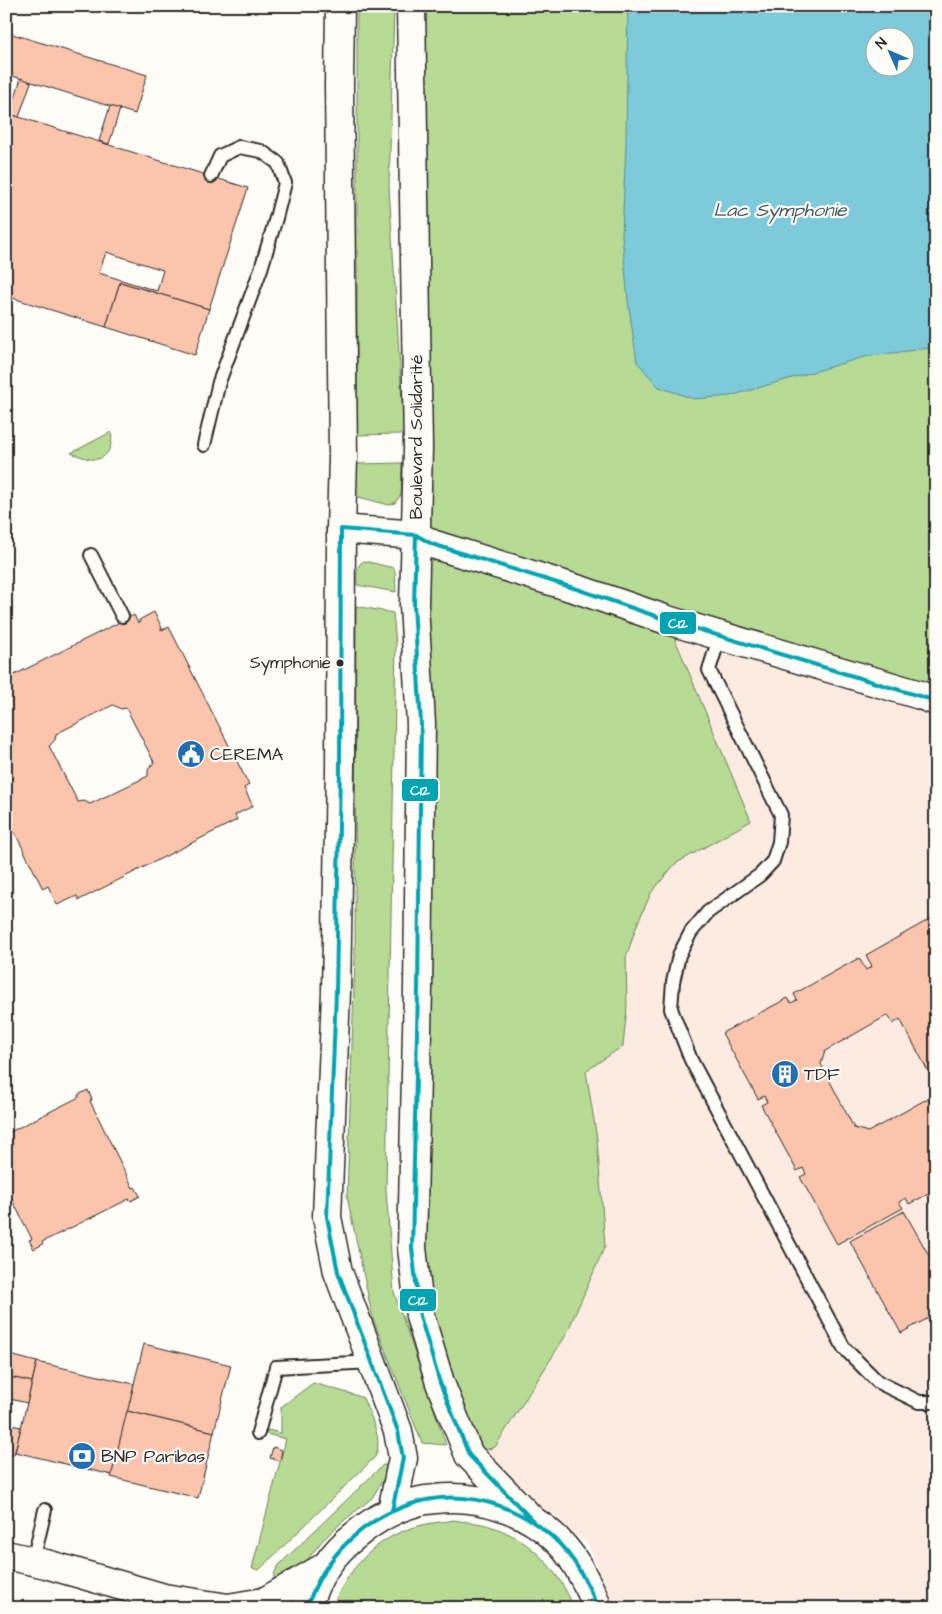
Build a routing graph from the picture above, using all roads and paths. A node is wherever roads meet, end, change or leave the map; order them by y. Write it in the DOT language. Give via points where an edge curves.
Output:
graph roads {
  1 [pos="340,6"];
  2 [pos="411,6"];
  3 [pos="211,176"];
  4 [pos="204,445"];
  5 [pos="341,529"];
  6 [pos="416,535"];
  7 [pos="91,555"];
  8 [pos="122,616"];
  9 [pos="720,635"];
  10 [pos="936,701"];
  11 [pos="373,1362"];
  12 [pos="936,1402"];
  13 [pos="258,1433"];
  14 [pos="45,1510"];
  15 [pos="392,1511"];
  16 [pos="533,1521"];
  17 [pos="6,1555"];
  18 [pos="40,1562"];
  19 [pos="325,1567"];
  20 [pos="126,1608"];
  21 [pos="307,1608"];
  22 [pos="597,1608"];
  1 -- 5 [label="main road"];
  2 -- 6 [label="main road, Boulevard Solidarité" via="418,448"];
  3 -- 4 [label="lane" via="220,156 239,147 261,152 278,163 285,183 261,269 219,382"];
  5 -- 6 [label="main road"];
  5 -- 11 [label="main road" via="336,982 327,1217 338,1272"];
  6 -- 9 [label="main road" via="432,544"];
  6 -- 16 [label="main road, Boulevard Solidarité" via="414,605 421,724 412,1248 420,1316 440,1383 469,1455"];
  7 -- 8 [label="lane"];
  9 -- 10 [label="main road"];
  9 -- 12 [label="lane" via="710,670 781,815 779,842 773,861 760,875 708,912 691,932 679,955 672,982 672,1009 691,1060 844,1348 878,1382 919,1402"];
  11 -- 13 [label="lane" via="276,1367"];
  11 -- 15 [label="main road" via="398,1432 402,1458"];
  14 -- 18 [label="lane"];
  15 -- 16 [label="main road" via="418,1501 478,1500 507,1508"];
  15 -- 19 [label="main road" via="371,1522 347,1542"];
  16 -- 22 [label="main road" via="557,1540 577,1564 595,1597"];
  17 -- 18 [label="main road"];
  18 -- 19 [label="main road" via="164,1598 228,1608 264,1602"];
  18 -- 20 [label="main road"];
  19 -- 21 [label="main road"];
}
